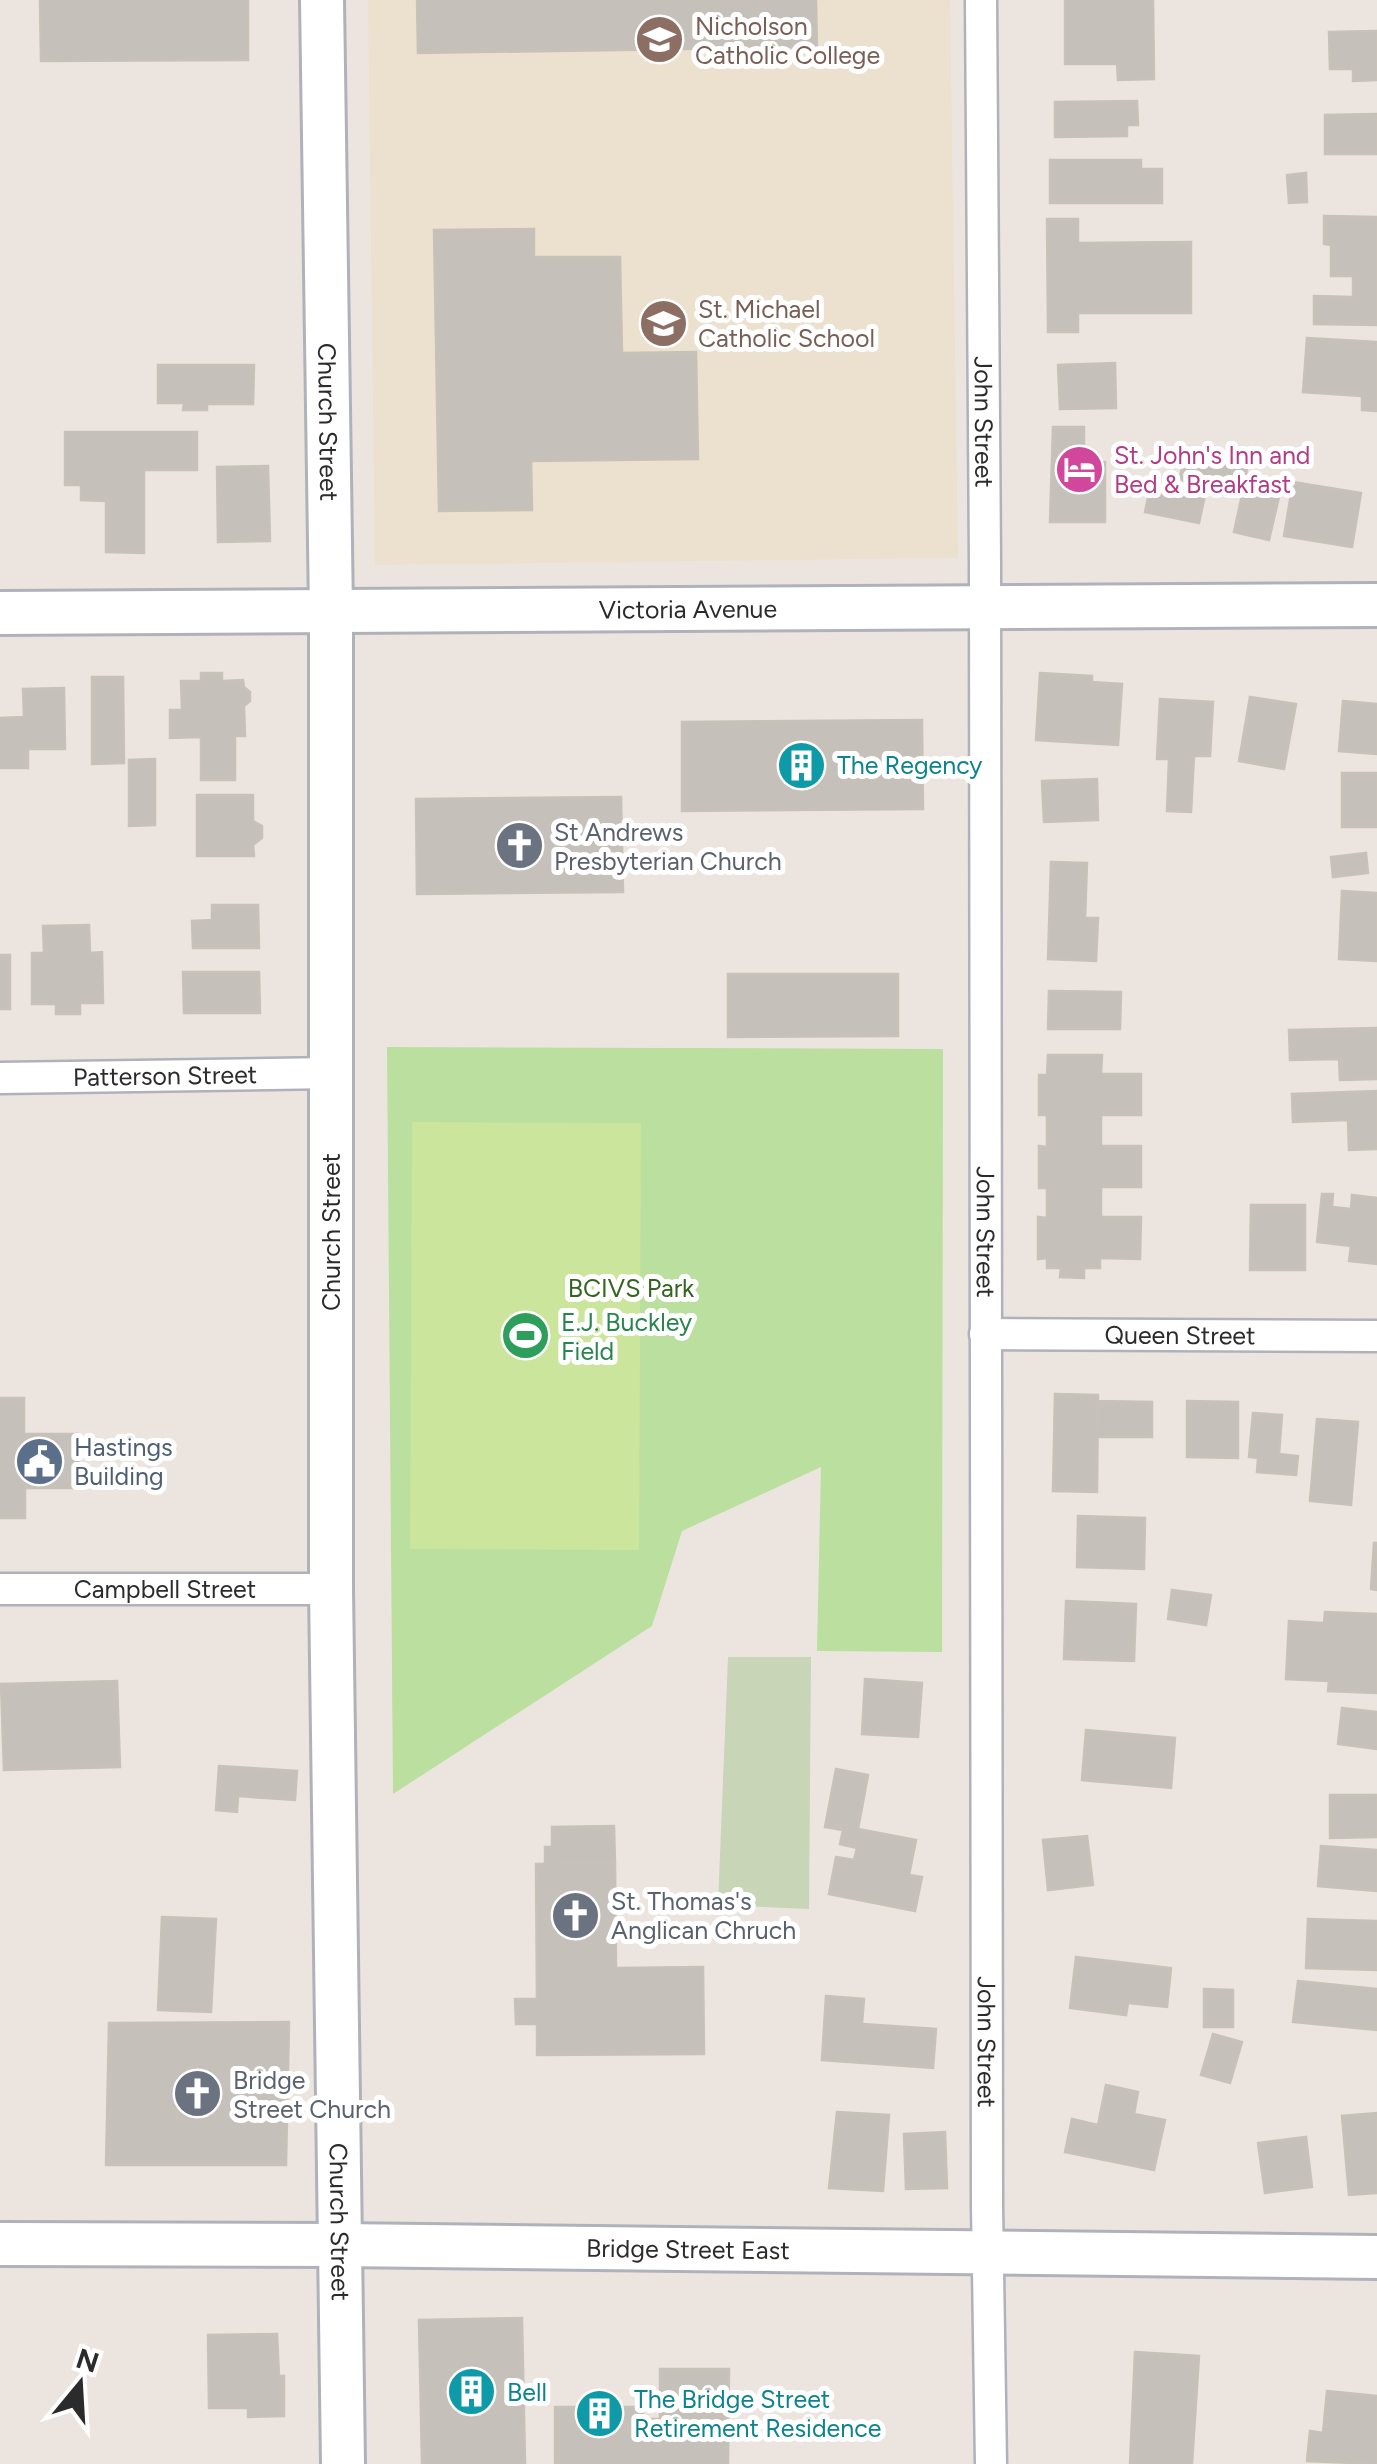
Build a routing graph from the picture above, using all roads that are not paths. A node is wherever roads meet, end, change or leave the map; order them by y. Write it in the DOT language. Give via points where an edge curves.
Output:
graph roads {
  1 [pos="322,0"];
  2 [pos="981,0"];
  3 [pos="1377,605"];
  4 [pos="984,606"];
  5 [pos="330,611"];
  6 [pos="0,613"];
  7 [pos="331,1074"];
  8 [pos="0,1078"];
  9 [pos="985,1334"];
  10 [pos="1377,1336"];
  11 [pos="0,1589"];
  12 [pos="331,1589"];
  13 [pos="0,2244"];
  14 [pos="340,2245"];
  15 [pos="987,2251"];
  16 [pos="1377,2257"];
  17 [pos="343,2464"];
  18 [pos="990,2464"];
  1 -- 5 [label="street, Church Street"];
  2 -- 4 [label="street, John Street"];
  3 -- 4 [label="street, Victoria Avenue"];
  4 -- 5 [label="street, Victoria Avenue"];
  4 -- 9 [label="street, John Street"];
  5 -- 6 [label="street, Victoria Avenue"];
  5 -- 7 [label="street, Church Street"];
  7 -- 8 [label="street, Patterson Street"];
  7 -- 12 [label="street, Church Street"];
  9 -- 10 [label="street, Queen Street"];
  9 -- 15 [label="street, John Street"];
  11 -- 12 [label="street, Campbell Street"];
  12 -- 14 [label="street, Church Street"];
  13 -- 14 [label="street, Bridge Street East"];
  14 -- 15 [label="street, Bridge Street East"];
  14 -- 17 [label="street, Church Street"];
  15 -- 16 [label="street, Bridge Street East"];
  15 -- 18 [label="street, John Street"];
}
